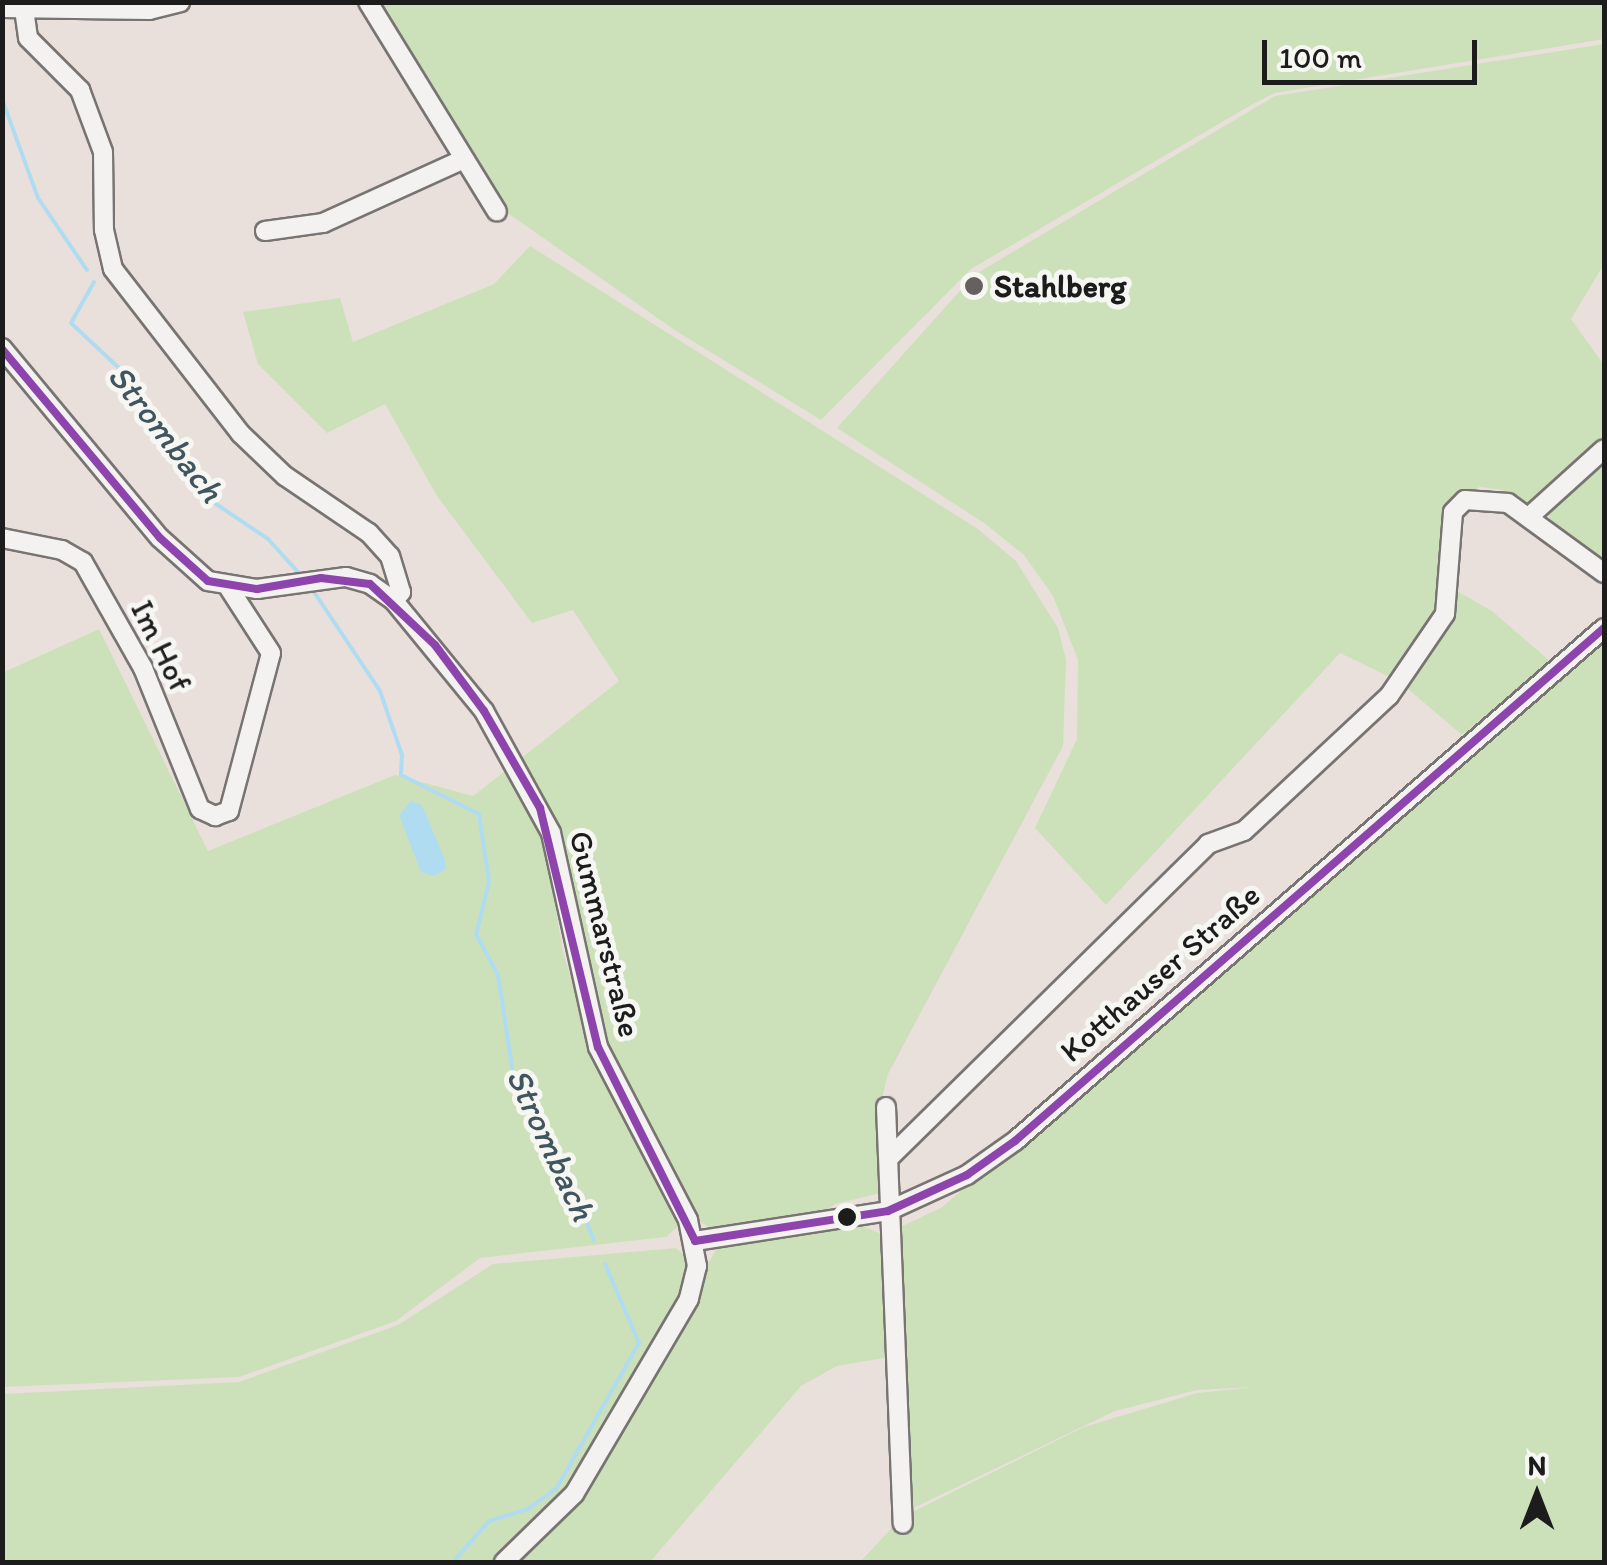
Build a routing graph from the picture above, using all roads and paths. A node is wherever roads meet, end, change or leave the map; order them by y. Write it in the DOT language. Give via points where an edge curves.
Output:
graph roads {
  1 [pos="180,2"];
  2 [pos="368,2"];
  3 [pos="2,8"];
  4 [pos="24,9"];
  5 [pos="462,160"];
  6 [pos="498,212"];
  7 [pos="265,231"];
  8 [pos="2,348"];
  9 [pos="1604,449"];
  10 [pos="1531,516"];
  11 [pos="2,538"];
  12 [pos="1604,573"];
  13 [pos="228,588"];
  14 [pos="394,601"];
  15 [pos="1604,628"];
  16 [pos="886,1107"];
  17 [pos="890,1158"];
  18 [pos="888,1211"];
  19 [pos="695,1241"];
  20 [pos="902,1524"];
  21 [pos="504,1562"];
  1 -- 4 [label="street" via="148,10"];
  2 -- 5 [label="street"];
  3 -- 4 [label="street"];
  4 -- 14 [label="street" via="28,38 80,90 103,152 104,230 113,268 241,434 284,476 369,533 390,556 401,592"];
  5 -- 6 [label="street"];
  5 -- 7 [label="street" via="324,223"];
  8 -- 13 [label="street" via="160,538 208,581"];
  9 -- 10 [label="street"];
  10 -- 12 [label="street"];
  10 -- 17 [label="street" via="1492,498 1465,500 1454,512 1444,614 1389,696 1244,831 1208,844"];
  11 -- 13 [label="street, Im Hof" via="62,550 82,562 143,668 200,809 215,816 229,811 271,654"];
  13 -- 14 [label="street, Gummarstraße" via="346,577"];
  14 -- 19 [label="street, Gummarstraße" via="484,711 540,808 598,1047"];
  15 -- 18 [label="street, Kotthauser Straße" via="1015,1141 966,1175"];
  16 -- 17 [label="street"];
  17 -- 18 [label="street"];
  18 -- 19 [label="street, Kotthauser Straße"];
  18 -- 20 [label="street"];
  19 -- 21 [label="street" via="698,1266 690,1299 574,1494"];
}
